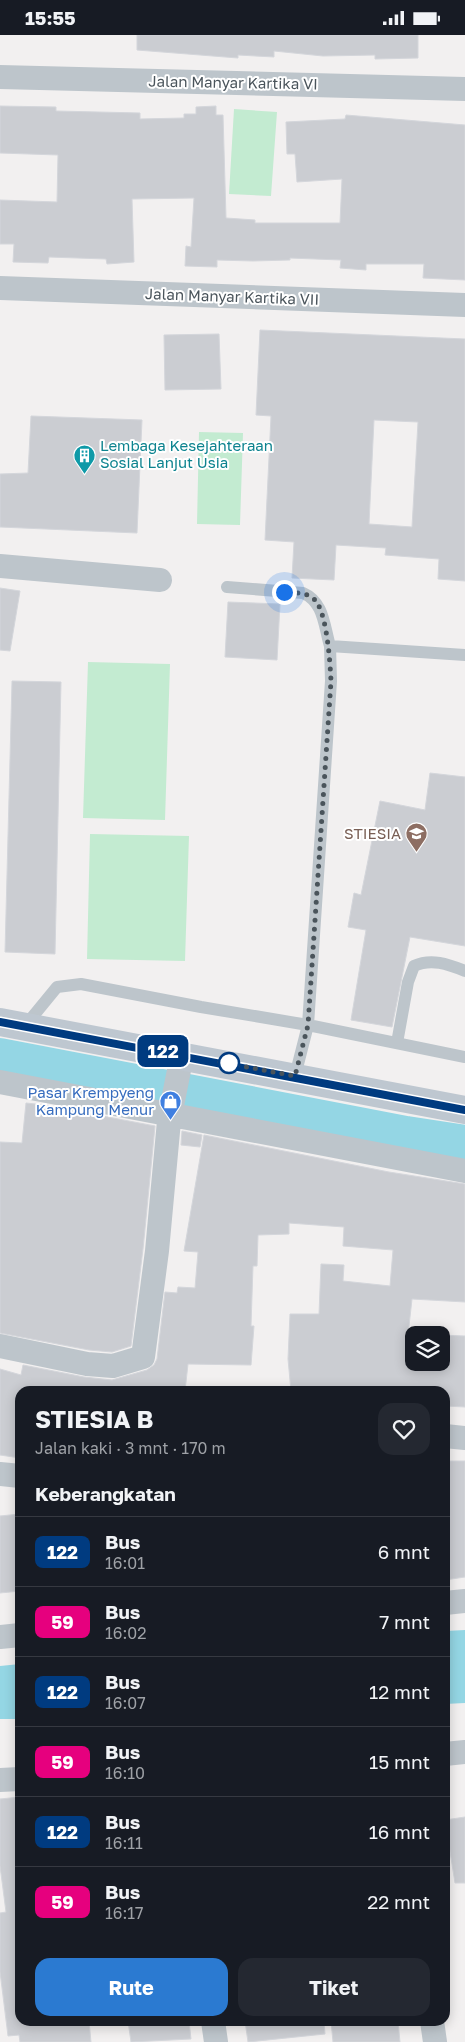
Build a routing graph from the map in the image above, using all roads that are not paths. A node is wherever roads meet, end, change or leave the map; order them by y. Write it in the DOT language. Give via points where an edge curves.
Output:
graph roads {
  1 [pos="0,77"];
  2 [pos="465,89"];
  3 [pos="0,288"];
  4 [pos="465,305"];
  5 [pos="0,566"];
  6 [pos="160,580"];
  7 [pos="227,587"];
  8 [pos="330,646"];
  9 [pos="465,655"];
  10 [pos="465,971"];
  11 [pos="13,1024"];
  12 [pos="308,1025"];
  13 [pos="397,1043"];
  14 [pos="182,1055"];
  15 [pos="465,1057"];
  16 [pos="295,1076"];
  17 [pos="0,1081"];
  18 [pos="172,1102"];
  19 [pos="465,1110"];
  20 [pos="465,1171"];
  21 [pos="0,1346"];
  22 [pos="450,1436"];
  23 [pos="465,1438"];
  24 [pos="0,1474"];
  25 [pos="15,1476"];
  26 [pos="465,1601"];
  27 [pos="450,1602"];
  28 [pos="15,1636"];
  29 [pos="0,1637"];
  30 [pos="465,1752"];
  31 [pos="450,1754"];
  32 [pos="15,1779"];
  33 [pos="0,1780"];
  34 [pos="214,2026"];
  35 [pos="433,2026"];
  36 [pos="216,2042"];
  37 [pos="435,2042"];
  1 -- 2 [label="street, Jalan Manyar Kartika VI"];
  3 -- 4 [label="street, Jalan Manyar Kartika VII"];
  5 -- 6 [label="street"];
  7 -- 8 [label="lane" via="303,593 312,597 318,604"];
  8 -- 9 [label="lane"];
  8 -- 12 [label="lane" via="331,681"];
  10 -- 13 [label="lane" via="424,961 414,967 408,982"];
  11 -- 12 [label="lane" via="57,987 82,984"];
  11 -- 14 [label="street"];
  12 -- 13 [label="lane"];
  12 -- 16 [label="lane"];
  13 -- 15 [label="lane"];
  14 -- 16 [label="street"];
  14 -- 18 [label="street"];
  16 -- 19 [label="street"];
  17 -- 18 [label="street"];
  18 -- 20 [label="street"];
  18 -- 21 [label="street" via="143,1357 114,1366 87,1364"];
  22 -- 23 [label="street"];
  24 -- 25 [label="street"];
  26 -- 27 [label="street"];
  28 -- 29 [label="street"];
  30 -- 31 [label="street"];
  32 -- 33 [label="street"];
  34 -- 36 [label="street"];
  35 -- 37 [label="street"];
}
